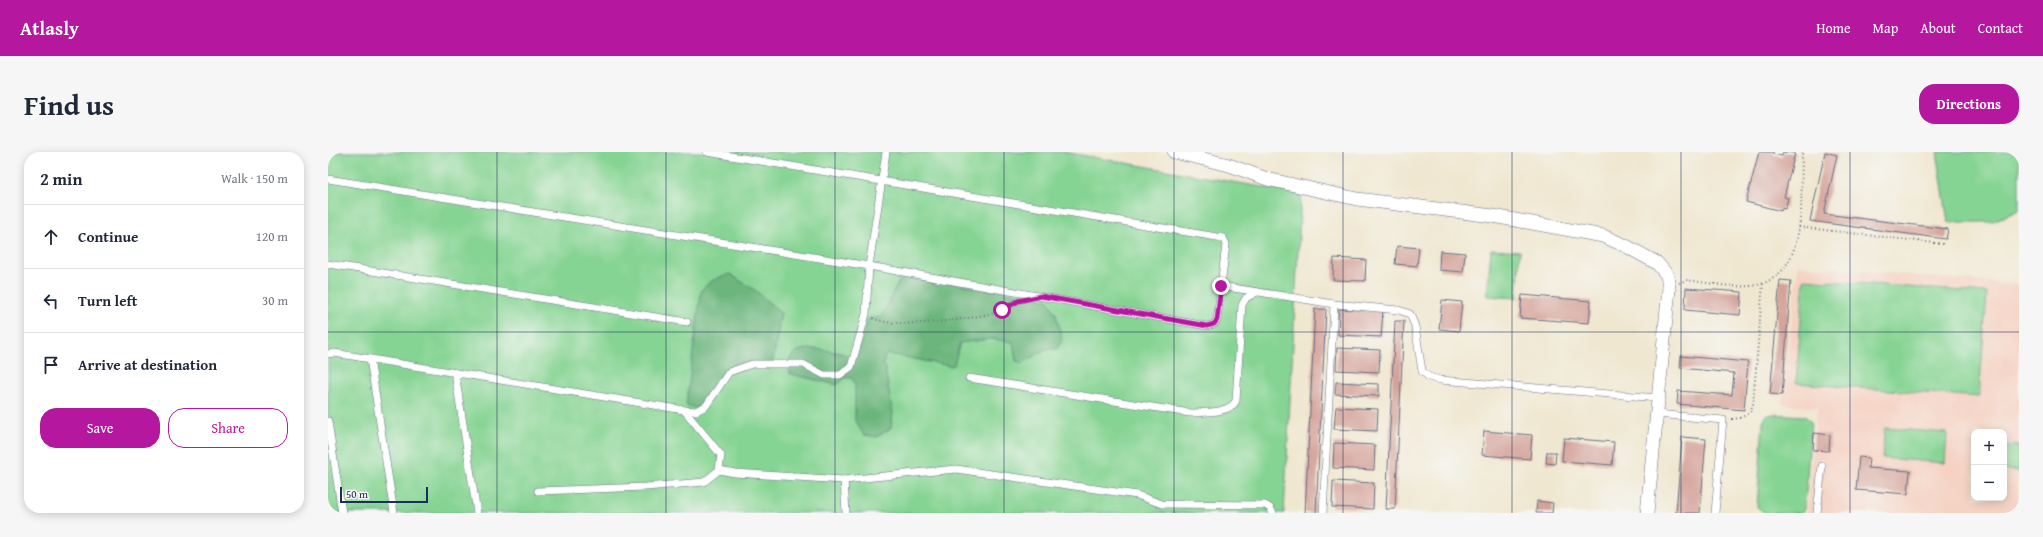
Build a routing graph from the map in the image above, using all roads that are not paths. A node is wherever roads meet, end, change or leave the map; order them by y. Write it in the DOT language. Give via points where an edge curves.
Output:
graph roads {
  1 [pos="707,152"];
  2 [pos="886,152"];
  3 [pos="1174,152"];
  4 [pos="328,179"];
  5 [pos="883,181"];
  6 [pos="328,264"];
  7 [pos="869,266"];
  8 [pos="1221,286"];
  9 [pos="1257,292"];
  10 [pos="1334,304"];
  11 [pos="687,322"];
  12 [pos="328,354"];
  13 [pos="370,359"];
  14 [pos="455,373"];
  15 [pos="969,378"];
  16 [pos="1658,398"];
  17 [pos="684,410"];
  18 [pos="1656,414"];
  19 [pos="328,421"];
  20 [pos="1822,466"];
  21 [pos="719,470"];
  22 [pos="844,480"];
  23 [pos="538,491"];
  24 [pos="342,513"];
  25 [pos="394,513"];
  26 [pos="477,513"];
  27 [pos="846,513"];
  28 [pos="1273,513"];
  29 [pos="1323,513"];
  30 [pos="1647,513"];
  31 [pos="1715,513"];
  32 [pos="1817,513"];
  1 -- 5 [label="lane"];
  2 -- 5 [label="lane"];
  3 -- 16 [label="street" via="1229,165 1267,179 1357,199 1493,216 1603,236 1626,246 1657,263 1667,275 1669,288"];
  4 -- 7 [label="lane"];
  5 -- 7 [label="lane"];
  5 -- 8 [label="lane" via="1223,238 1226,244"];
  6 -- 11 [label="lane"];
  7 -- 8 [label="lane" via="1207,326 1217,320"];
  7 -- 17 [label="lane" via="867,307 851,367 840,375 824,375 803,364 752,364 729,372 706,406 696,410"];
  8 -- 9 [label="lane"];
  9 -- 10 [label="lane"];
  9 -- 15 [label="lane" via="1246,298 1242,305 1236,401 1233,406 1226,409 1190,413"];
  10 -- 16 [label="lane" via="1399,310 1410,314 1415,326 1422,371 1429,377"];
  10 -- 29 [label="lane"];
  12 -- 13 [label="lane"];
  13 -- 14 [label="lane"];
  13 -- 25 [label="lane"];
  14 -- 17 [label="lane"];
  14 -- 26 [label="lane"];
  16 -- 18 [label="street"];
  17 -- 21 [label="lane" via="721,455"];
  18 -- 30 [label="street"];
  18 -- 31 [label="lane" via="1723,420"];
  19 -- 24 [label="lane"];
  20 -- 32 [label="lane"];
  21 -- 22 [label="lane"];
  21 -- 23 [label="lane" via="704,482"];
  22 -- 27 [label="lane"];
  22 -- 28 [label="lane" via="956,469 1136,495 1162,504 1265,505"];
}
